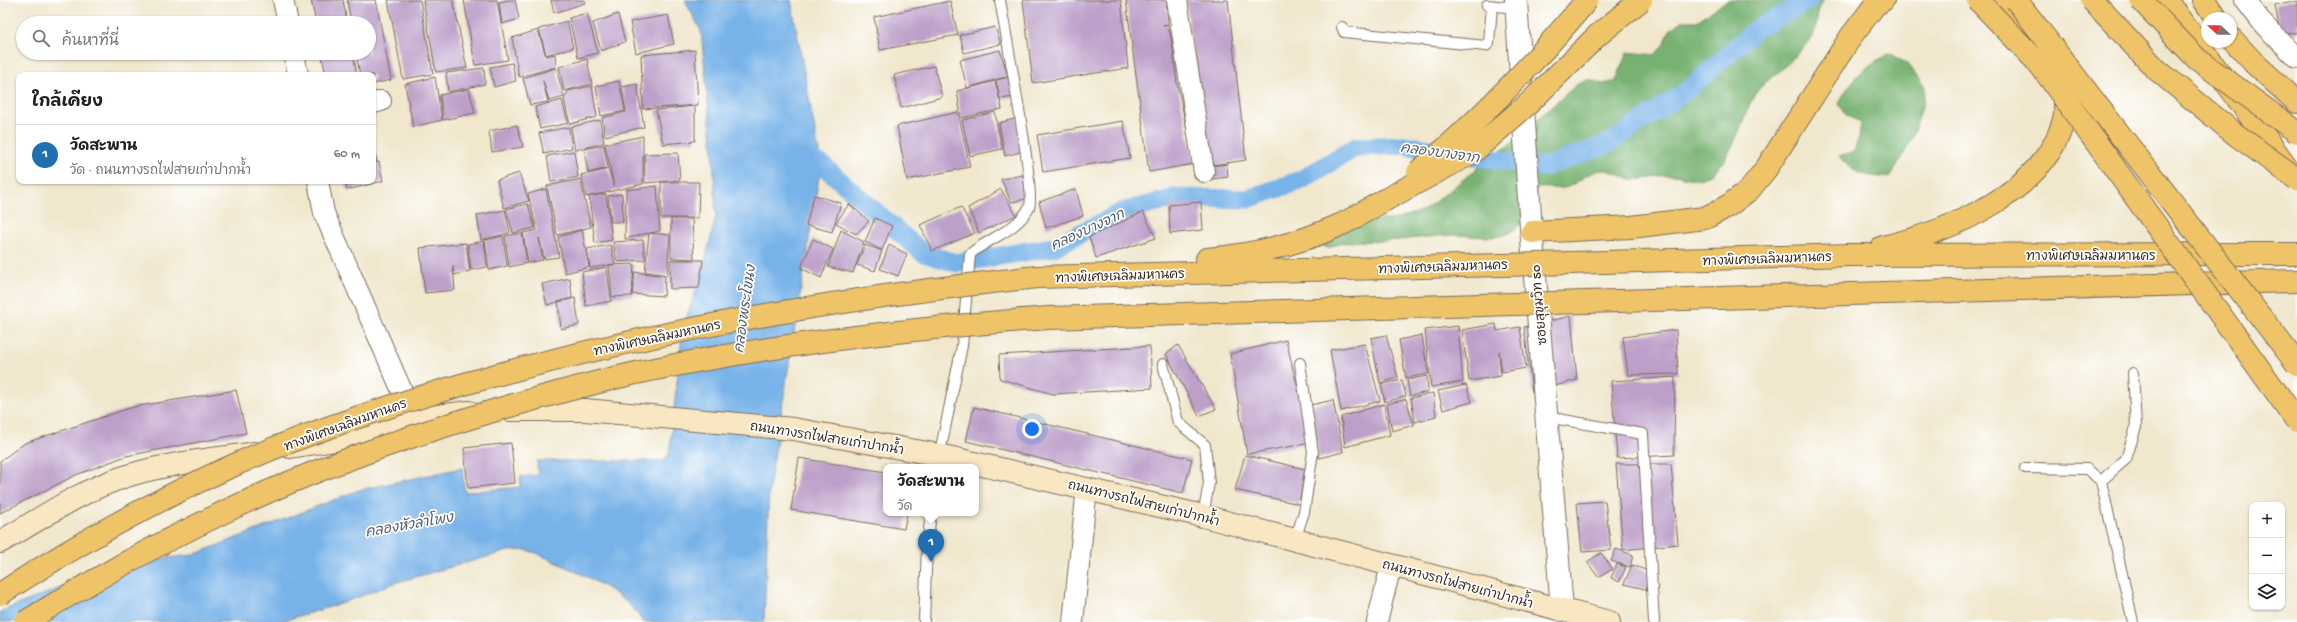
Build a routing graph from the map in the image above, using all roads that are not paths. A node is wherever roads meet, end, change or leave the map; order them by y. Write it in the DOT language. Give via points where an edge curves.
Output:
graph roads {
  1 [pos="283,0"];
  2 [pos="1000,0"];
  3 [pos="1177,0"];
  4 [pos="1587,0"];
  5 [pos="1641,0"];
  6 [pos="1883,0"];
  7 [pos="1978,0"];
  8 [pos="1989,0"];
  9 [pos="2016,0"];
  10 [pos="2092,0"];
  11 [pos="2142,0"];
  12 [pos="2167,0"];
  13 [pos="2204,0"];
  14 [pos="2245,0"];
  15 [pos="1516,4"];
  16 [pos="2212,12"];
  17 [pos="286,16"];
  18 [pos="1342,28"];
  19 [pos="2237,45"];
  20 [pos="2297,58"];
  21 [pos="295,60"];
  22 [pos="297,72"];
  23 [pos="2297,102"];
  24 [pos="2297,132"];
  25 [pos="1204,172"];
  26 [pos="2297,180"];
  27 [pos="319,184"];
  28 [pos="1385,200"];
  29 [pos="1532,232"];
  30 [pos="2297,254"];
  31 [pos="1850,255"];
  32 [pos="1037,277"];
  33 [pos="2297,281"];
  34 [pos="1300,363"];
  35 [pos="1163,364"];
  36 [pos="2297,364"];
  37 [pos="2133,373"];
  38 [pos="1547,417"];
  39 [pos="414,419"];
  40 [pos="2297,421"];
  41 [pos="938,461"];
  42 [pos="955,464"];
  43 [pos="979,468"];
  44 [pos="2025,468"];
  45 [pos="2102,481"];
  46 [pos="1087,488"];
  47 [pos="931,516"];
  48 [pos="1203,516"];
  49 [pos="1295,540"];
  50 [pos="0,542"];
  51 [pos="1391,566"];
  52 [pos="0,594"];
  53 [pos="1562,610"];
  54 [pos="1598,621"];
  55 [pos="25,622"];
  56 [pos="924,622"];
  57 [pos="1073,622"];
  58 [pos="1377,622"];
  59 [pos="1654,622"];
  60 [pos="2133,622"];
  1 -- 17 [label="street"];
  2 -- 41 [label="lane" via="1029,174 1031,207 1019,223 985,242 970,254 962,346"];
  3 -- 25 [label="street"];
  4 -- 28 [label="highway, bridge" via="1533,64 1496,102"];
  5 -- 28 [label="highway, bridge" via="1598,35 1529,104 1473,152"];
  6 -- 29 [label="highway" via="1875,5 1852,35 1766,170 1749,190 1728,206 1705,218 1631,227"];
  7 -- 40 [label="highway, bridge" via="2046,72"];
  8 -- 31 [label="highway" via="2004,8 2053,58 2064,87 2065,115 2055,140 2039,166 2016,187 1977,213 1935,232"];
  9 -- 36 [label="highway, bridge"];
  10 -- 26 [label="highway, bridge" via="2156,69 2235,134"];
  11 -- 24 [label="highway, bridge" via="2197,59"];
  12 -- 26 [label="highway, bridge"];
  13 -- 16 [label="highway"];
  14 -- 20 [label="street" via="2264,25"];
  15 -- 18 [label="lane" via="1489,5 1489,44 1486,46 1344,32"];
  15 -- 29 [label="street, ซอยสุขุมวิท 50, bridge"];
  19 -- 23 [label="highway"];
  21 -- 22 [label="street"];
  27 -- 39 [label="street" via="324,214"];
  28 -- 32 [label="highway" via="1340,225 1293,243 1236,256"];
  29 -- 38 [label="street, ซอยสุขุมวิท 50"];
  30 -- 31 [label="highway, ทางพิเศษเฉลิมมหานคร"];
  31 -- 32 [label="highway, ทางพิเศษเฉลิมมหานคร, bridge"];
  32 -- 52 [label="highway, ทางพิเศษเฉลิมมหานคร, bridge" via="933,288 731,321 621,344 440,391 342,422 242,461 156,502 76,546"];
  33 -- 55 [label="highway, bridge" via="1048,318 925,327 750,351 648,370 557,392 360,454 264,493 174,537 89,582"];
  34 -- 49 [label="lane" via="1313,452 1304,512"];
  35 -- 48 [label="lane" via="1178,422 1205,446 1209,483"];
  37 -- 45 [label="lane" via="2136,427 2126,459"];
  38 -- 53 [label="street, ซอยสุขุมวิท 50"];
  38 -- 59 [label="lane" via="1643,434"];
  39 -- 41 [label="main road, ถนนทางรถไฟสายเก่าปากน้ำ" via="477,411 532,409 640,414 794,429"];
  39 -- 50 [label="main road, ถนนทางรถไฟสายเก่าปากน้ำ" via="349,438 156,469 122,478 92,489"];
  41 -- 42 [label="main road, ถนนทางรถไฟสายเก่าปากน้ำ"];
  43 -- 46 [label="main road, ถนนทางรถไฟสายเก่าปากน้ำ"];
  44 -- 45 [label="lane" via="2087,469"];
  45 -- 60 [label="lane"];
  46 -- 48 [label="main road, ถนนทางรถไฟสายเก่าปากน้ำ"];
  46 -- 57 [label="street"];
  47 -- 56 [label="lane"];
  48 -- 49 [label="main road, ถนนทางรถไฟสายเก่าปากน้ำ"];
  49 -- 51 [label="main road, ถนนทางรถไฟสายเก่าปากน้ำ"];
  51 -- 53 [label="main road, ถนนทางรถไฟสายเก่าปากน้ำ"];
  51 -- 58 [label="street"];
  53 -- 54 [label="main road, ถนนทางรถไฟสายเก่าปากน้ำ"];
}
